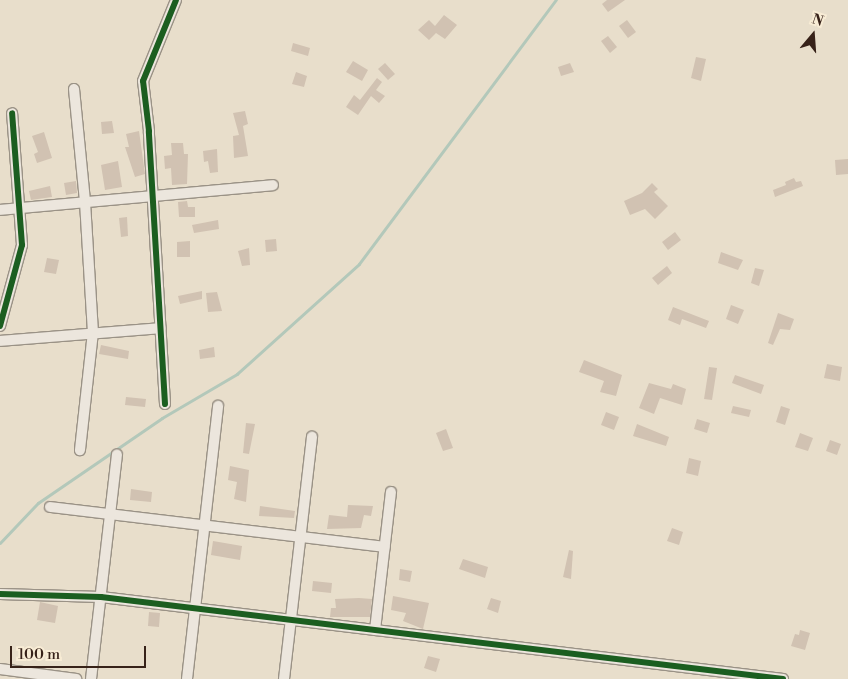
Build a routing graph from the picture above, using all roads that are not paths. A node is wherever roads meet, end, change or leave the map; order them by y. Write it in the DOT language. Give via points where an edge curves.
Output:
graph roads {
  1 [pos="176,0"];
  2 [pos="74,89"];
  3 [pos="12,113"];
  4 [pos="272,185"];
  5 [pos="153,196"];
  6 [pos="85,202"];
  7 [pos="20,208"];
  8 [pos="0,210"];
  9 [pos="0,326"];
  10 [pos="160,328"];
  11 [pos="93,332"];
  12 [pos="0,341"];
  13 [pos="165,404"];
  14 [pos="218,406"];
  15 [pos="312,436"];
  16 [pos="80,450"];
  17 [pos="117,455"];
  18 [pos="391,492"];
  19 [pos="50,506"];
  20 [pos="110,514"];
  21 [pos="204,525"];
  22 [pos="300,537"];
  23 [pos="385,547"];
  24 [pos="0,594"];
  25 [pos="101,597"];
  26 [pos="195,608"];
  27 [pos="291,620"];
  28 [pos="375,630"];
  29 [pos="0,669"];
  30 [pos="76,679"];
  31 [pos="91,679"];
  32 [pos="186,679"];
  33 [pos="284,679"];
  34 [pos="783,679"];
  1 -- 5 [label="street" via="143,81"];
  2 -- 6 [label="street"];
  3 -- 7 [label="street"];
  4 -- 5 [label="street"];
  5 -- 6 [label="street"];
  5 -- 10 [label="street"];
  6 -- 7 [label="street"];
  6 -- 11 [label="street"];
  7 -- 8 [label="street"];
  7 -- 9 [label="street" via="22,245"];
  10 -- 11 [label="street"];
  10 -- 13 [label="street"];
  11 -- 12 [label="street"];
  11 -- 16 [label="street"];
  14 -- 21 [label="street"];
  15 -- 22 [label="street"];
  17 -- 20 [label="street"];
  18 -- 23 [label="street"];
  19 -- 20 [label="street"];
  20 -- 21 [label="street"];
  20 -- 25 [label="street"];
  21 -- 22 [label="street"];
  21 -- 26 [label="street"];
  22 -- 23 [label="street"];
  22 -- 27 [label="street"];
  23 -- 28 [label="street"];
  24 -- 25 [label="street"];
  25 -- 26 [label="street"];
  25 -- 31 [label="street"];
  26 -- 27 [label="street"];
  26 -- 32 [label="street"];
  27 -- 28 [label="street"];
  27 -- 33 [label="street"];
  28 -- 34 [label="street"];
  29 -- 30 [label="street"];
}
